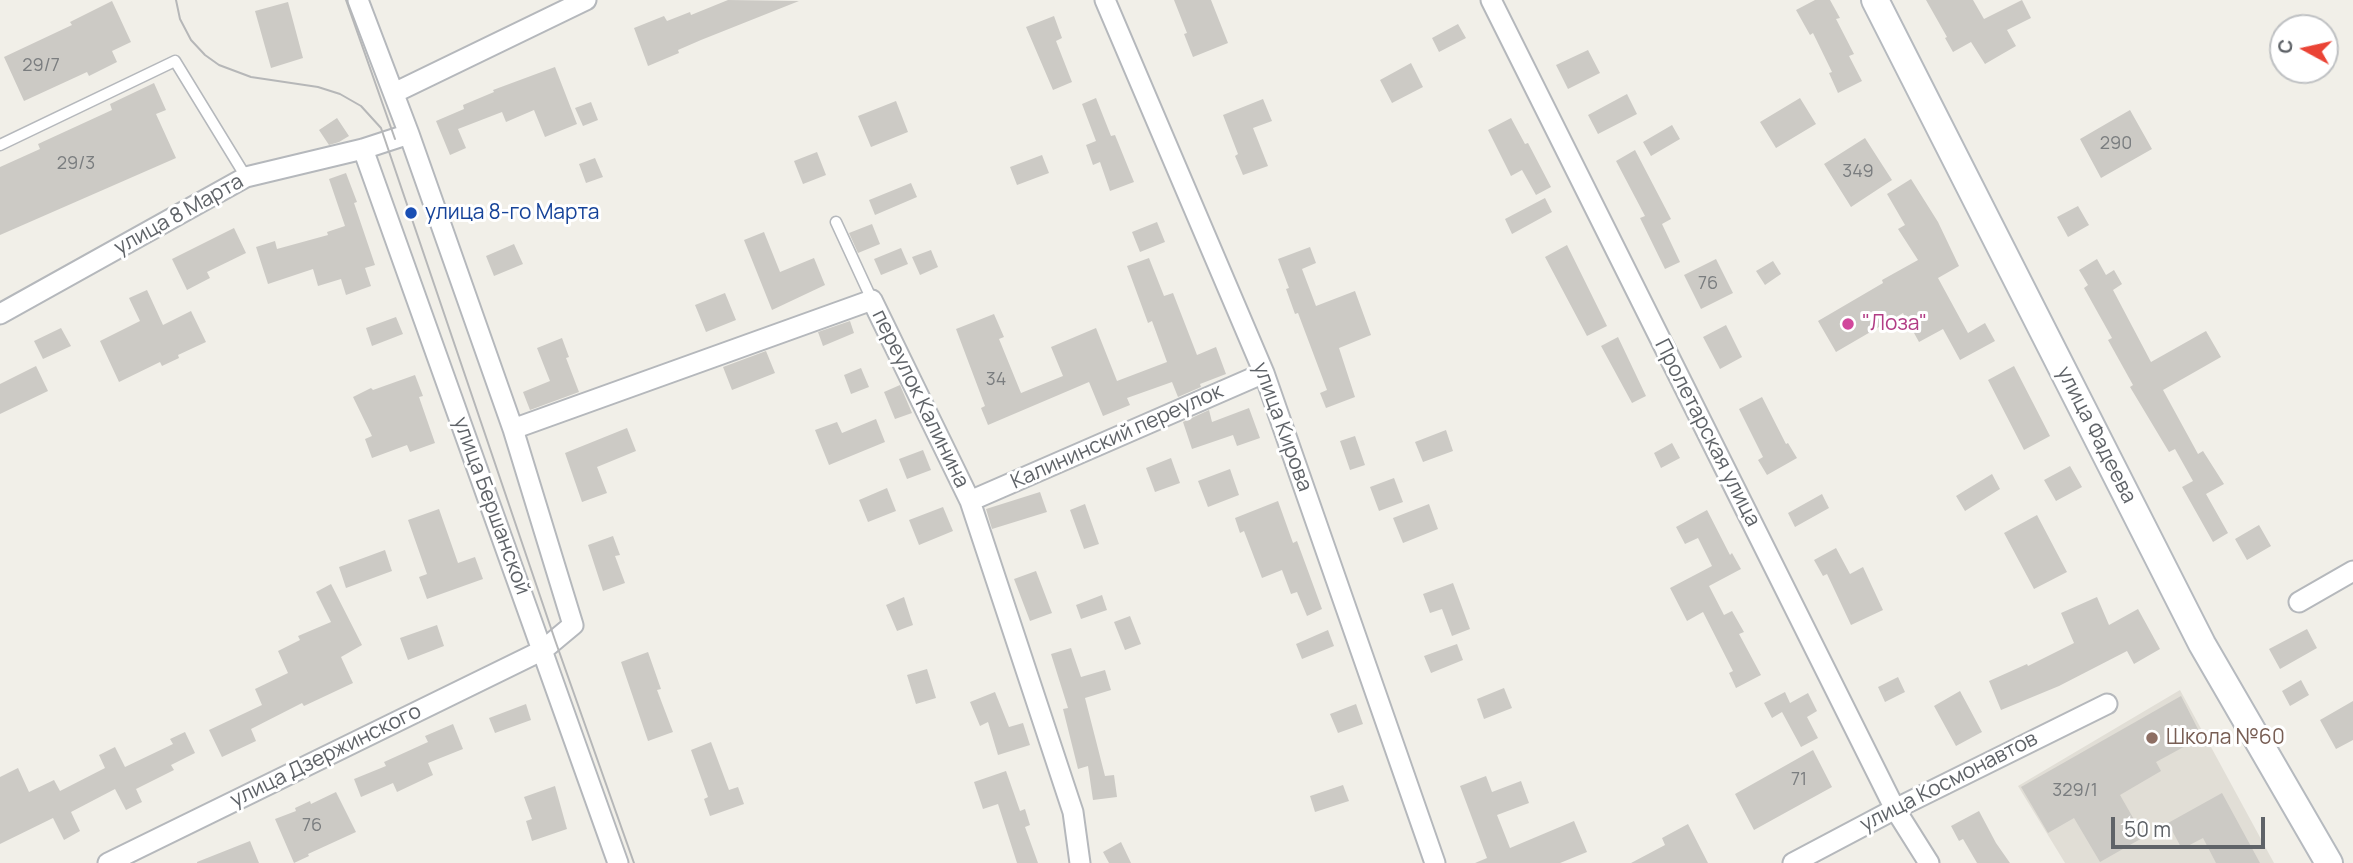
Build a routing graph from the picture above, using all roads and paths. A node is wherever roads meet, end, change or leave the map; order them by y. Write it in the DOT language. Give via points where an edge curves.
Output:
graph roads {
  1 [pos="358,0"];
  2 [pos="586,0"];
  3 [pos="1105,0"];
  4 [pos="1491,0"];
  5 [pos="1875,0"];
  6 [pos="394,93"];
  7 [pos="409,134"];
  8 [pos="0,145"];
  9 [pos="363,149"];
  10 [pos="246,177"];
  11 [pos="836,222"];
  12 [pos="872,300"];
  13 [pos="0,314"];
  14 [pos="1264,373"];
  15 [pos="513,429"];
  16 [pos="970,501"];
  17 [pos="2353,571"];
  18 [pos="2299,602"];
  19 [pos="543,650"];
  20 [pos="2107,704"];
  21 [pos="1895,809"];
  22 [pos="108,863"];
  23 [pos="618,863"];
  24 [pos="1080,863"];
  25 [pos="1435,863"];
  26 [pos="1793,863"];
  27 [pos="1929,863"];
  28 [pos="2329,863"];
  1 -- 6 [label="street"];
  2 -- 6 [label="street"];
  3 -- 14 [label="street, улица Кирова"];
  4 -- 21 [label="street, Пролетарская улица"];
  5 -- 28 [label="main road, улица Фадеева" via="2202,644"];
  6 -- 7 [label="street"];
  7 -- 9 [label="street, улица 8 Марта"];
  7 -- 15 [label="street"];
  8 -- 10 [label="lane" via="175,61"];
  9 -- 10 [label="street, улица 8 Марта"];
  9 -- 19 [label="street, улица Бершанской"];
  10 -- 13 [label="street, улица 8 Марта"];
  11 -- 12 [label="lane"];
  12 -- 15 [label="street, переулок Калинина"];
  12 -- 16 [label="street, переулок Калинина"];
  14 -- 16 [label="street, Калининский переулок"];
  14 -- 25 [label="street, улица Кирова"];
  15 -- 19 [label="street, улица Дзержинского" via="573,625"];
  16 -- 24 [label="street, переулок Калинина" via="1073,812"];
  17 -- 18 [label="street"];
  19 -- 22 [label="street, улица Дзержинского"];
  19 -- 23 [label="street, улица Бершанской"];
  20 -- 21 [label="street, улица Космонавтов"];
  21 -- 26 [label="street, улица Космонавтов"];
  21 -- 27 [label="street, Пролетарская улица"];
}
